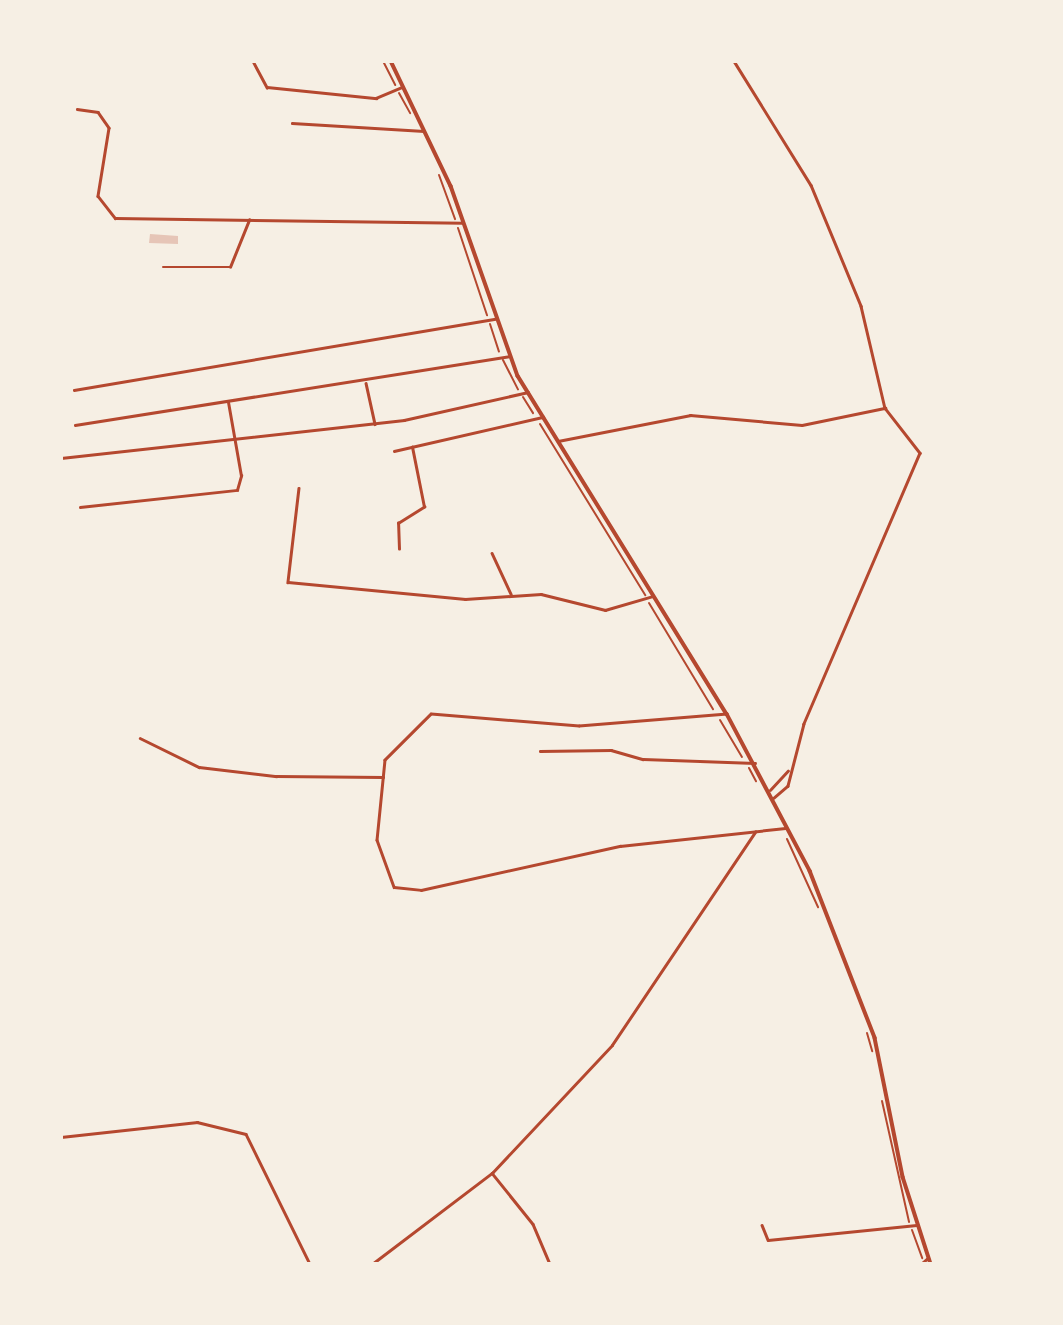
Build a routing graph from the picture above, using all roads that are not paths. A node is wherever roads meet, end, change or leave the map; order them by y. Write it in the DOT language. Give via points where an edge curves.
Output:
graph roads {
  1 [pos="160,61"];
  2 [pos="166,61"];
  3 [pos="253,61"];
  4 [pos="391,61"];
  5 [pos="734,61"];
  6 [pos="403,86"];
  7 [pos="77,109"];
  8 [pos="292,123"];
  9 [pos="426,130"];
  10 [pos="249,220"];
  11 [pos="463,223"];
  12 [pos="163,267"];
  13 [pos="495,319"];
  14 [pos="509,356"];
  15 [pos="366,382"];
  16 [pos="74,390"];
  17 [pos="528,392"];
  18 [pos="228,402"];
  19 [pos="885,408"];
  20 [pos="543,417"];
  21 [pos="375,424"];
  22 [pos="75,425"];
  23 [pos="234,437"];
  24 [pos="558,442"];
  25 [pos="412,447"];
  26 [pos="394,451"];
  27 [pos="61,458"];
  28 [pos="299,488"];
  29 [pos="80,507"];
  30 [pos="399,549"];
  31 [pos="492,553"];
  32 [pos="511,594"];
  33 [pos="653,596"];
  34 [pos="727,714"];
  35 [pos="140,738"];
  36 [pos="540,751"];
  37 [pos="755,763"];
  38 [pos="789,768"];
  39 [pos="383,777"];
  40 [pos="770,790"];
  41 [pos="774,799"];
  42 [pos="789,827"];
  43 [pos="755,832"];
  44 [pos="61,1137"];
  45 [pos="492,1172"];
  46 [pos="762,1224"];
  47 [pos="916,1225"];
  48 [pos="928,1258"];
  49 [pos="923,1263"];
  50 [pos="310,1264"];
  51 [pos="372,1264"];
  52 [pos="550,1264"];
  53 [pos="931,1264"];
  1 -- 2 [label="street"];
  3 -- 6 [label="street" via="267,86 376,97"];
  4 -- 6 [label="main road"];
  5 -- 19 [label="street" via="811,186 861,306"];
  6 -- 9 [label="main road"];
  7 -- 10 [label="street" via="98,112 109,128 98,196 108,214"];
  8 -- 9 [label="street"];
  9 -- 11 [label="main road"];
  10 -- 11 [label="street"];
  10 -- 12 [label="street" via="230,267"];
  11 -- 13 [label="main road"];
  13 -- 14 [label="main road"];
  13 -- 16 [label="street"];
  14 -- 15 [label="street"];
  14 -- 17 [label="main road"];
  15 -- 18 [label="street"];
  15 -- 21 [label="street"];
  17 -- 20 [label="main road"];
  17 -- 21 [label="street"];
  18 -- 22 [label="street"];
  18 -- 23 [label="street"];
  19 -- 24 [label="street" via="802,425 691,415"];
  19 -- 38 [label="street" via="920,453 858,587"];
  20 -- 24 [label="main road"];
  20 -- 25 [label="street"];
  21 -- 23 [label="street"];
  23 -- 27 [label="street"];
  23 -- 29 [label="street" via="241,476 237,490"];
  24 -- 33 [label="main road"];
  25 -- 26 [label="street"];
  25 -- 30 [label="street" via="424,507 398,523"];
  28 -- 32 [label="street" via="288,582 464,599"];
  31 -- 32 [label="street"];
  32 -- 33 [label="street" via="541,594 605,610"];
  33 -- 34 [label="main road"];
  34 -- 37 [label="main road"];
  34 -- 39 [label="street" via="579,726 431,714 385,761"];
  35 -- 39 [label="street" via="199,767 276,776"];
  36 -- 37 [label="street" via="611,750 643,759"];
  37 -- 40 [label="main road"];
  38 -- 40 [label="street"];
  38 -- 41 [label="street" via="788,786"];
  39 -- 43 [label="street" via="377,840 394,887 405,892 621,846"];
  40 -- 41 [label="main road"];
  41 -- 42 [label="main road"];
  42 -- 43 [label="street"];
  42 -- 47 [label="main road" via="866,1007"];
  43 -- 45 [label="street" via="627,1026"];
  44 -- 50 [label="street" via="197,1122 246,1134"];
  45 -- 51 [label="street"];
  45 -- 52 [label="street" via="533,1224"];
  46 -- 47 [label="street" via="768,1240"];
  47 -- 48 [label="main road"];
  48 -- 49 [label="street"];
  48 -- 53 [label="main road"];
}
